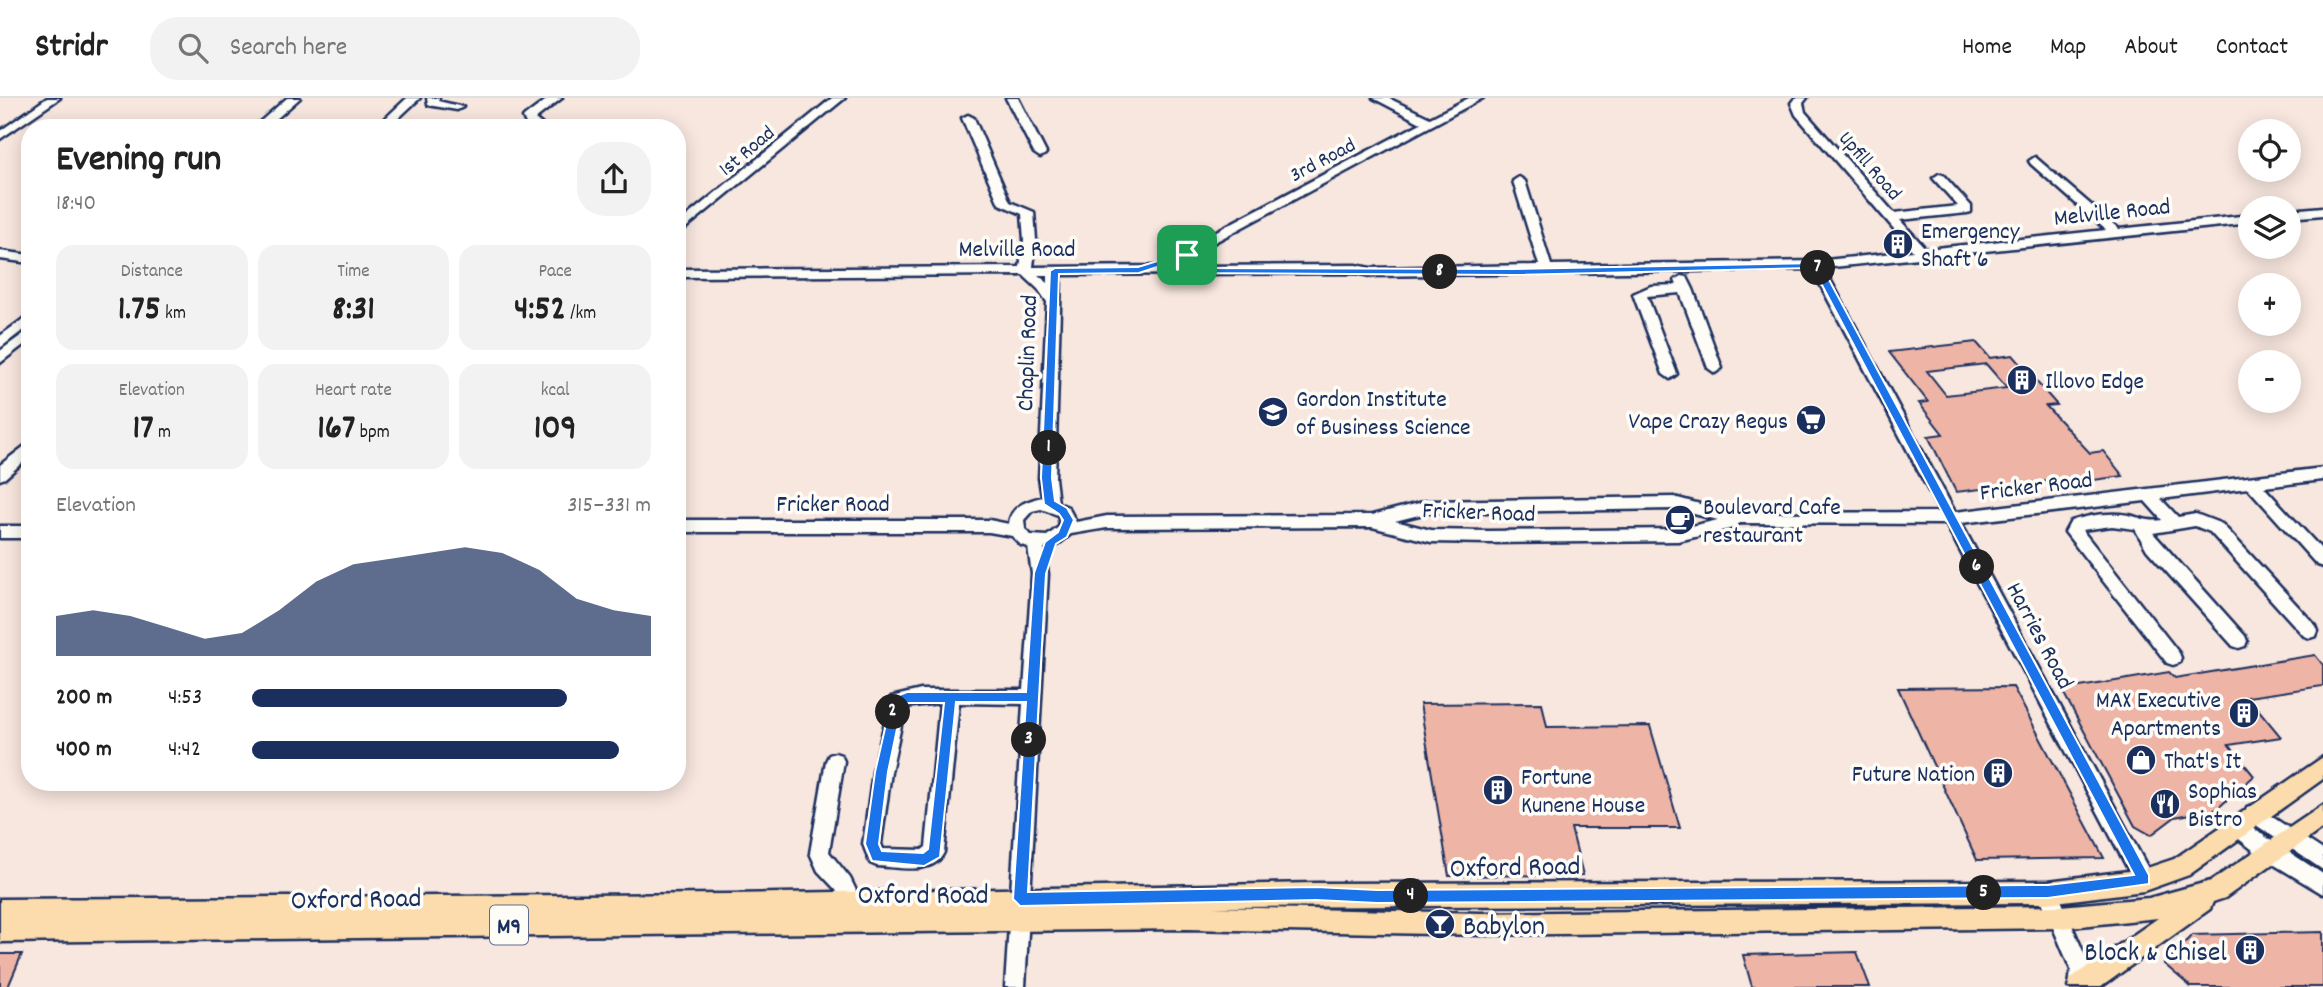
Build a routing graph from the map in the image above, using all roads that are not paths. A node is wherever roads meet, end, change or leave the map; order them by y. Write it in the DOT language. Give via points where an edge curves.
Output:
graph roads {
  1 [pos="54,98"];
  2 [pos="294,98"];
  3 [pos="414,98"];
  4 [pos="433,98"];
  5 [pos="556,98"];
  6 [pos="839,98"];
  7 [pos="1012,98"];
  8 [pos="1379,98"];
  9 [pos="1477,98"];
  10 [pos="1800,98"];
  11 [pos="457,107"];
  12 [pos="968,118"];
  13 [pos="24,119"];
  14 [pos="270,119"];
  15 [pos="391,119"];
  16 [pos="529,119"];
  17 [pos="21,121"];
  18 [pos="1430,123"];
  19 [pos="0,136"];
  20 [pos="1040,153"];
  21 [pos="2035,162"];
  22 [pos="1939,178"];
  23 [pos="1519,181"];
  24 [pos="1967,209"];
  25 [pos="2323,211"];
  26 [pos="2301,214"];
  27 [pos="1891,217"];
  28 [pos="1978,220"];
  29 [pos="2238,220"];
  30 [pos="686,224"];
  31 [pos="2116,233"];
  32 [pos="1923,254"];
  33 [pos="0,255"];
  34 [pos="1187,255"];
  35 [pos="21,258"];
  36 [pos="1545,265"];
  37 [pos="1816,265"];
  38 [pos="1678,267"];
  39 [pos="1644,268"];
  40 [pos="1356,269"];
  41 [pos="1139,270"];
  42 [pos="1026,271"];
  43 [pos="1055,271"];
  44 [pos="1172,271"];
  45 [pos="686,273"];
  46 [pos="1686,289"];
  47 [pos="1054,302"];
  48 [pos="21,326"];
  49 [pos="21,340"];
  50 [pos="0,343"];
  51 [pos="0,358"];
  52 [pos="1715,369"];
  53 [pos="1670,374"];
  54 [pos="21,455"];
  55 [pos="0,474"];
  56 [pos="2323,474"];
  57 [pos="2251,482"];
  58 [pos="2148,495"];
  59 [pos="1043,504"];
  60 [pos="1951,518"];
  61 [pos="1753,519"];
  62 [pos="1372,521"];
  63 [pos="2174,523"];
  64 [pos="1068,524"];
  65 [pos="1016,525"];
  66 [pos="686,526"];
  67 [pos="2146,527"];
  68 [pos="21,531"];
  69 [pos="0,532"];
  70 [pos="1043,542"];
  71 [pos="2323,561"];
  72 [pos="2310,631"];
  73 [pos="2239,641"];
  74 [pos="2173,658"];
  75 [pos="951,697"];
  76 [pos="1032,697"];
  77 [pos="835,761"];
  78 [pos="2323,767"];
  79 [pos="2323,814"];
  80 [pos="2245,819"];
  81 [pos="2279,845"];
  82 [pos="2323,862"];
  83 [pos="2144,880"];
  84 [pos="2323,885"];
  85 [pos="2217,890"];
  86 [pos="2048,892"];
  87 [pos="851,901"];
  88 [pos="0,910"];
  89 [pos="1019,911"];
  90 [pos="2061,917"];
  91 [pos="0,930"];
  92 [pos="1014,987"];
  93 [pos="2079,987"];
  1 -- 13 [label="street"];
  2 -- 14 [label="street"];
  3 -- 15 [label="street"];
  4 -- 11 [label="street" via="432,103"];
  5 -- 16 [label="street"];
  6 -- 30 [label="street, 1st Road"];
  7 -- 20 [label="street"];
  8 -- 18 [label="street"];
  9 -- 18 [label="street, 3rd Road"];
  10 -- 27 [label="street, Upfill Road" via="1800,113"];
  12 -- 42 [label="street" via="1005,204 1029,215"];
  17 -- 19 [label="street"];
  18 -- 34 [label="street, 3rd Road"];
  21 -- 31 [label="street"];
  22 -- 24 [label="street"];
  23 -- 36 [label="street"];
  24 -- 27 [label="street"];
  24 -- 28 [label="street"];
  25 -- 26 [label="street"];
  27 -- 32 [label="street, Upfill Road"];
  29 -- 31 [label="street, Melville Road"];
  31 -- 32 [label="street, Melville Road"];
  32 -- 37 [label="street, Melville Road"];
  33 -- 35 [label="street"];
  34 -- 41 [label="street, 3rd Road"];
  34 -- 44 [label="street, 3rd Road"];
  36 -- 39 [label="street, Melville Road"];
  36 -- 40 [label="street, Melville Road"];
  37 -- 38 [label="street, Melville Road"];
  37 -- 60 [label="street, Harries Road"];
  38 -- 39 [label="street, Melville Road"];
  38 -- 46 [label="street"];
  39 -- 40 [label="street, Melville Road" via="1512,272"];
  40 -- 44 [label="street, Melville Road"];
  41 -- 43 [label="street, Melville Road"];
  41 -- 44 [label="street, Melville Road"];
  42 -- 43 [label="street, Melville Road"];
  42 -- 45 [label="street, Melville Road"];
  42 -- 47 [label="street"];
  43 -- 47 [label="street, Chaplin Road"];
  46 -- 52 [label="street"];
  46 -- 53 [label="street" via="1651,289 1640,294"];
  47 -- 59 [label="street, Chaplin Road"];
  48 -- 50 [label="street"];
  49 -- 51 [label="street"];
  54 -- 55 [label="street"];
  56 -- 57 [label="street, Fricker Road"];
  57 -- 58 [label="street, Fricker Road"];
  57 -- 71 [label="street"];
  58 -- 60 [label="street, Fricker Road"];
  58 -- 63 [label="street"];
  59 -- 64 [label="street" via="1063,511"];
  59 -- 65 [label="street" via="1020,512"];
  60 -- 61 [label="street, Fricker Road"];
  60 -- 83 [label="street, Harries Road"];
  61 -- 62 [label="street, Fricker Road" via="1674,503 1427,507"];
  61 -- 62 [label="street, Fricker Road" via="1678,535 1489,537 1431,536"];
  62 -- 64 [label="street, Fricker Road"];
  63 -- 67 [label="street"];
  63 -- 72 [label="street" via="2196,520 2216,528"];
  64 -- 70 [label="street"];
  65 -- 66 [label="street, Fricker Road"];
  65 -- 70 [label="street"];
  67 -- 73 [label="street" via="2144,533 2153,546"];
  67 -- 74 [label="street" via="2120,519 2077,525 2073,532"];
  68 -- 69 [label="street"];
  70 -- 76 [label="street"];
  75 -- 75 [label="street" via="907,698 894,707 872,844 877,857 924,859 935,852"];
  75 -- 76 [label="street"];
  76 -- 89 [label="street"];
  77 -- 87 [label="street" via="820,853"];
  78 -- 80 [label="main road, M9"];
  79 -- 81 [label="main road, M9"];
  80 -- 81 [label="street"];
  80 -- 83 [label="main road, Oxford Road / M9" via="2206,852"];
  81 -- 82 [label="street"];
  81 -- 84 [label="street"];
  81 -- 85 [label="main road, Oxford Road / M9"];
  83 -- 86 [label="main road, Oxford Road / M9"];
  85 -- 90 [label="main road, Oxford Road / M9" via="2149,909"];
  85 -- 93 [label="main road"];
  86 -- 89 [label="main road, Oxford Road / M9" via="1316,894"];
  86 -- 90 [label="street"];
  87 -- 88 [label="main road, Oxford Road / M9"];
  87 -- 89 [label="main road, Oxford Road / M9"];
  89 -- 90 [label="main road, Oxford Road / M9" via="1482,924"];
  89 -- 91 [label="main road, Oxford Road / M9"];
  89 -- 92 [label="street"];
  90 -- 93 [label="street" via="2081,970"];
}
